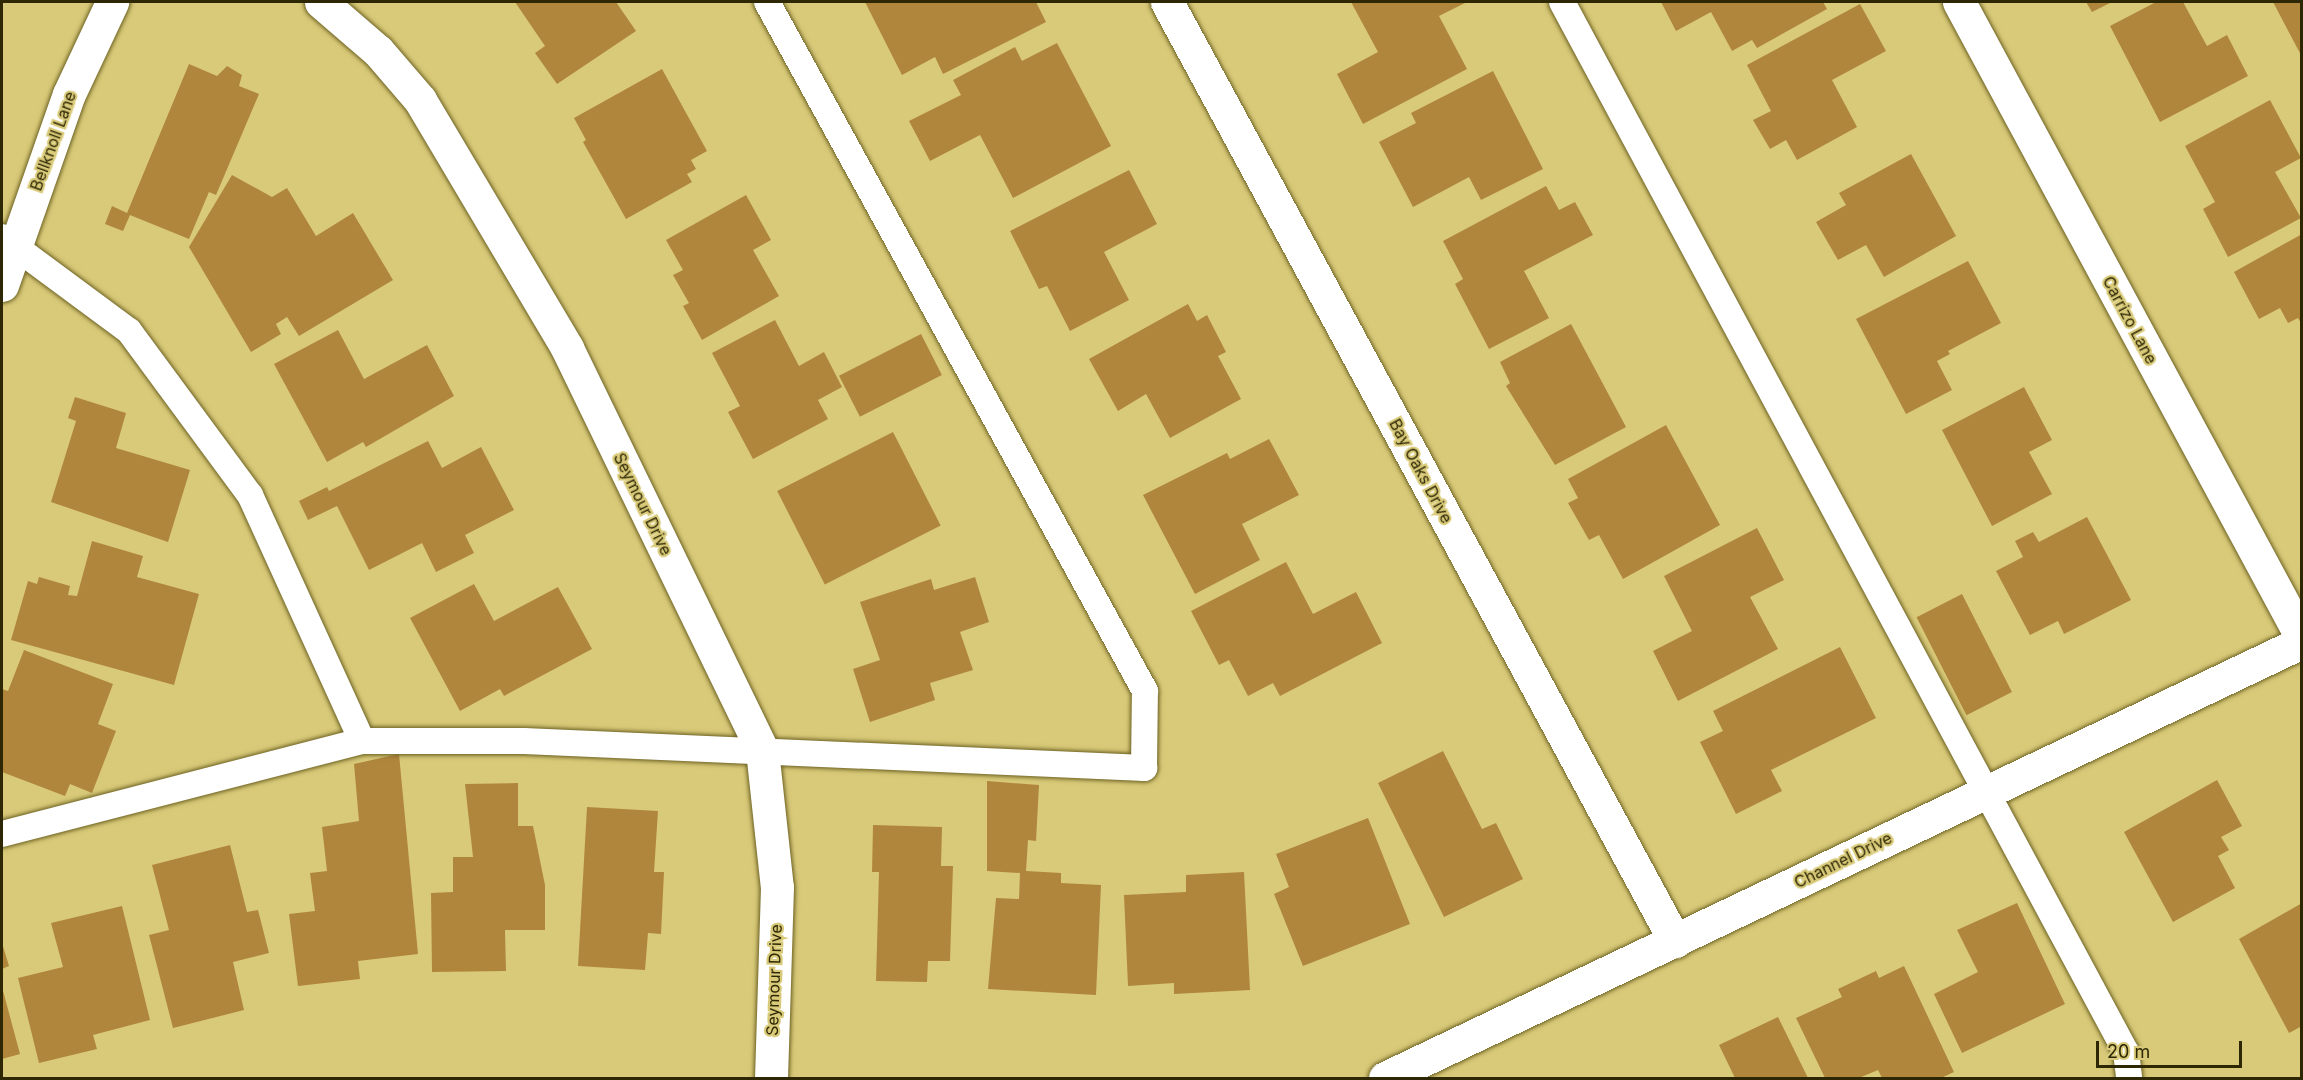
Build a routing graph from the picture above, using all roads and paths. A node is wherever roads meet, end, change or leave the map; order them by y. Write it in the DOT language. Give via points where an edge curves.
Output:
graph roads {
  1 [pos="112,2"];
  2 [pos="321,2"];
  3 [pos="767,2"];
  4 [pos="1167,2"];
  5 [pos="1562,2"];
  6 [pos="1959,2"];
  7 [pos="8,241"];
  8 [pos="2,285"];
  9 [pos="2301,640"];
  10 [pos="362,741"];
  11 [pos="762,750"];
  12 [pos="1985,792"];
  13 [pos="2,834"];
  14 [pos="1675,941"];
  15 [pos="771,1078"];
  16 [pos="1385,1078"];
  17 [pos="2130,1078"];
  1 -- 7 [label="street, Bellknoll Lane"];
  2 -- 11 [label="street, Seymour Drive" via="378,51 420,100 567,348"];
  3 -- 11 [label="lane" via="1145,691 1144,768"];
  4 -- 14 [label="street, Bay Oaks Drive"];
  5 -- 12 [label="lane"];
  6 -- 9 [label="street, Carrizo Lane"];
  7 -- 8 [label="street, Bellknoll Lane"];
  7 -- 10 [label="lane" via="129,331 250,495"];
  9 -- 12 [label="street, Channel Drive"];
  10 -- 11 [label="lane" via="524,741"];
  10 -- 13 [label="lane"];
  11 -- 15 [label="street, Seymour Drive" via="777,887"];
  12 -- 14 [label="street, Channel Drive"];
  12 -- 17 [label="lane" via="2126,1052"];
  14 -- 16 [label="street, Channel Drive"];
}
